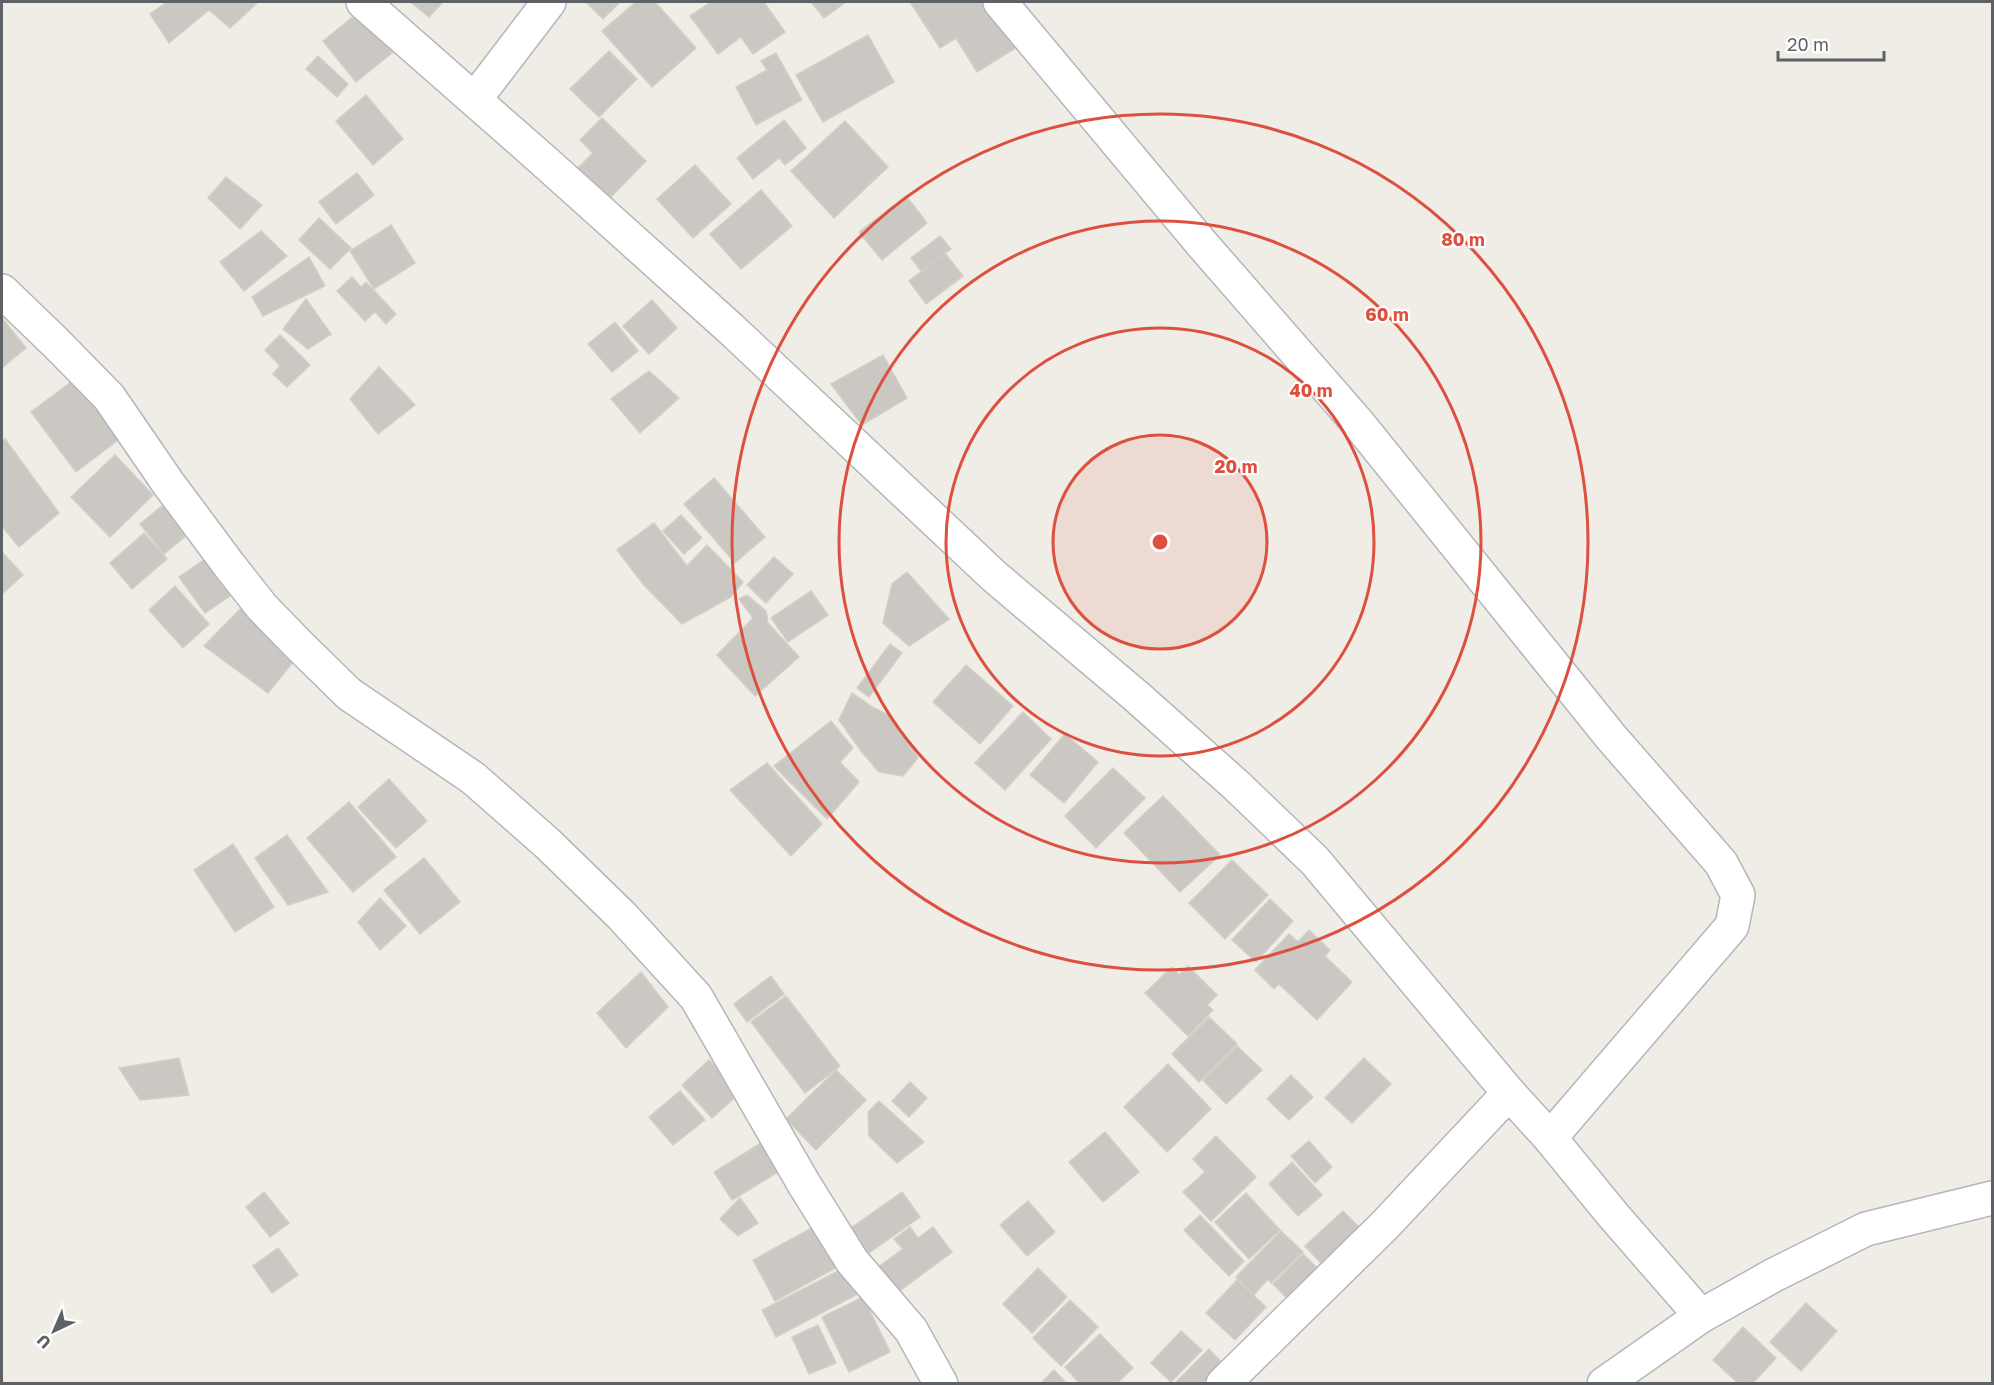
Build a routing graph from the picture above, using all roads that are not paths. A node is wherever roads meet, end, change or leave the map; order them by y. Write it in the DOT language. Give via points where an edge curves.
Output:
graph roads {
  1 [pos="363,2"];
  2 [pos="549,2"];
  3 [pos="1000,2"];
  4 [pos="475,99"];
  5 [pos="2,291"];
  6 [pos="1509,1093"];
  7 [pos="1550,1138"];
  8 [pos="1992,1198"];
  9 [pos="1701,1316"];
  10 [pos="941,1383"];
  11 [pos="1223,1383"];
  12 [pos="1604,1383"];
  1 -- 4 [label="street"];
  2 -- 4 [label="street"];
  3 -- 7 [label="street" via="1358,423 1611,737 1721,863 1738,895 1732,926"];
  4 -- 6 [label="street" via="731,329 995,577 1237,786 1315,861"];
  5 -- 10 [label="street" via="109,397 261,607 349,694 473,778 547,843 622,916 696,997 852,1261 911,1330"];
  6 -- 7 [label="street"];
  6 -- 11 [label="street" via="1385,1225"];
  7 -- 9 [label="street"];
  8 -- 9 [label="street" via="1866,1230"];
  9 -- 12 [label="street"];
}
